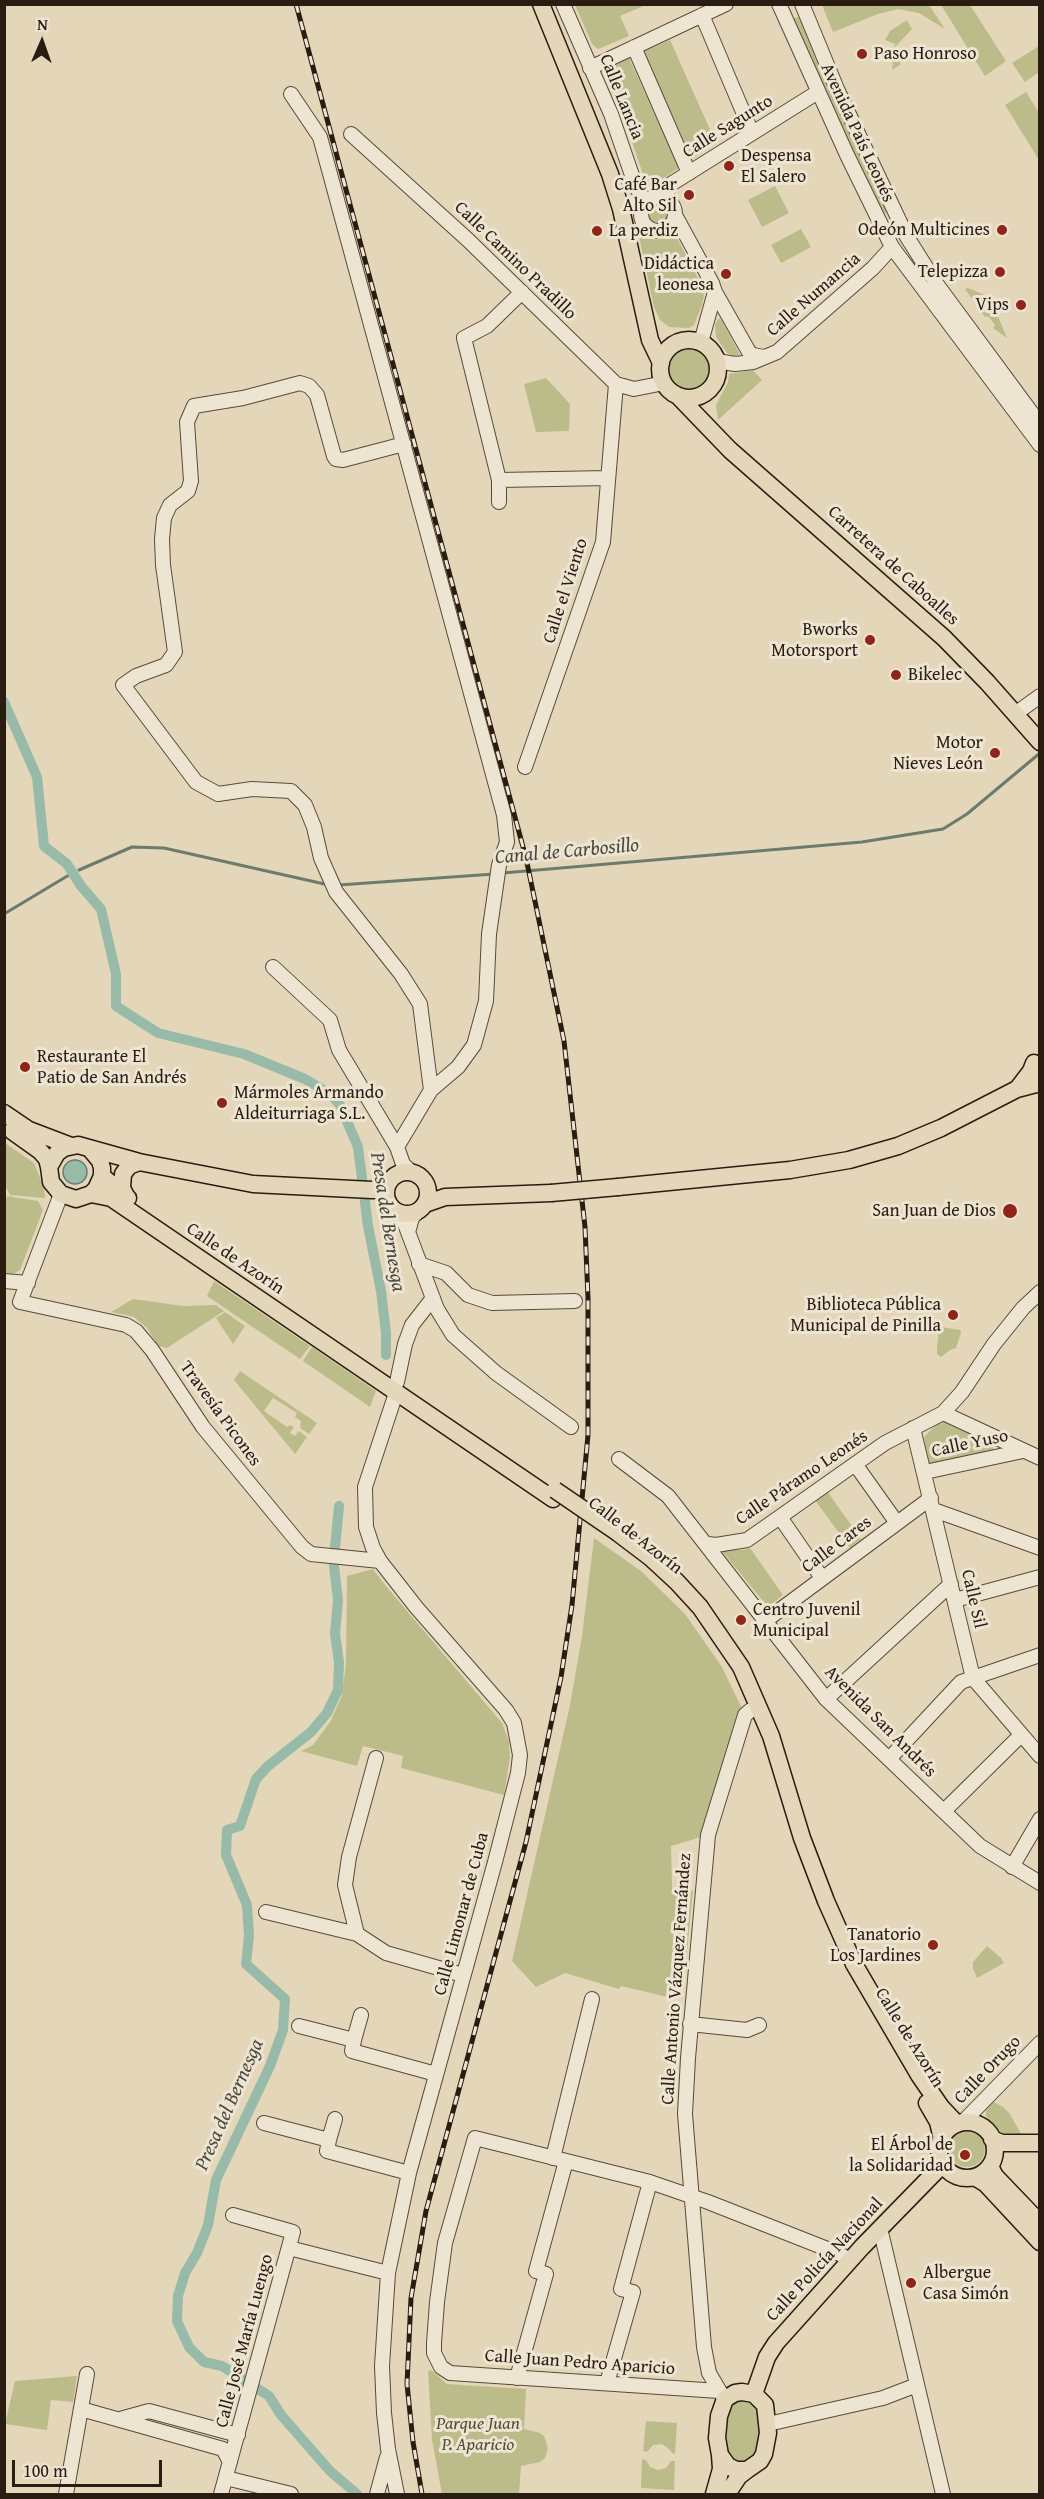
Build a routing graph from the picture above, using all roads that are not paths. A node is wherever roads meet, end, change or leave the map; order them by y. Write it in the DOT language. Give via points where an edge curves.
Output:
graph roads {
  1 [pos="541,4"];
  2 [pos="563,4"];
  3 [pos="726,4"];
  4 [pos="779,4"];
  5 [pos="802,4"];
  6 [pos="707,10"];
  7 [pos="634,47"];
  8 [pos="590,68"];
  9 [pos="818,92"];
  10 [pos="291,93"];
  11 [pos="752,133"];
  12 [pos="351,134"];
  13 [pos="689,172"];
  14 [pos="664,198"];
  15 [pos="646,202"];
  16 [pos="675,215"];
  17 [pos="892,247"];
  18 [pos="522,292"];
  19 [pos="715,292"];
  20 [pos="645,323"];
  21 [pos="680,341"];
  22 [pos="701,342"];
  23 [pos="764,357"];
  24 [pos="717,361"];
  25 [pos="661,363"];
  26 [pos="664,383"];
  27 [pos="616,384"];
  28 [pos="709,390"];
  29 [pos="677,395"];
  30 [pos="1040,424"];
  31 [pos="710,430"];
  32 [pos="404,444"];
  33 [pos="1040,445"];
  34 [pos="608,478"];
  35 [pos="499,480"];
  36 [pos="499,502"];
  37 [pos="1040,696"];
  38 [pos="1015,714"];
  39 [pos="1040,742"];
  40 [pos="525,767"];
  41 [pos="273,967"];
  42 [pos="1038,1063"];
  43 [pos="1040,1083"];
  44 [pos="1017,1089"];
  45 [pos="431,1090"];
  46 [pos="5,1121"];
  47 [pos="71,1146"];
  48 [pos="397,1147"];
  49 [pos="90,1149"];
  50 [pos="139,1162"];
  51 [pos="49,1167"];
  52 [pos="102,1176"];
  53 [pos="426,1182"];
  54 [pos="397,1184"];
  55 [pos="61,1194"];
  56 [pos="91,1194"];
  57 [pos="126,1196"];
  58 [pos="445,1197"];
  59 [pos="422,1208"];
  60 [pos="408,1232"];
  61 [pos="419,1264"];
  62 [pos="4,1281"];
  63 [pos="28,1283"];
  64 [pos="1040,1292"];
  65 [pos="433,1298"];
  66 [pos="574,1301"];
  67 [pos="396,1388"];
  68 [pos="943,1413"];
  69 [pos="571,1427"];
  70 [pos="913,1428"];
  71 [pos="1040,1441"];
  72 [pos="1032,1454"];
  73 [pos="619,1459"];
  74 [pos="855,1464"];
  75 [pos="925,1472"];
  76 [pos="932,1504"];
  77 [pos="780,1517"];
  78 [pos="897,1523"];
  79 [pos="617,1538"];
  80 [pos="708,1544"];
  81 [pos="1040,1548"];
  82 [pos="380,1561"];
  83 [pos="1040,1577"];
  84 [pos="822,1578"];
  85 [pos="951,1584"];
  86 [pos="955,1600"];
  87 [pos="765,1622"];
  88 [pos="1040,1655"];
  89 [pos="973,1678"];
  90 [pos="826,1699"];
  91 [pos="751,1710"];
  92 [pos="1030,1740"];
  93 [pos="1040,1756"];
  94 [pos="376,1758"];
  95 [pos="890,1758"];
  96 [pos="944,1811"];
  97 [pos="1040,1819"];
  98 [pos="1012,1867"];
  99 [pos="1040,1883"];
  100 [pos="266,1911"];
  101 [pos="357,1934"];
  102 [pos="463,1975"];
  103 [pos="592,1999"];
  104 [pos="361,2015"];
  105 [pos="690,2024"];
  106 [pos="759,2025"];
  107 [pos="299,2026"];
  108 [pos="354,2040"];
  109 [pos="1040,2043"];
  110 [pos="436,2074"];
  111 [pos="335,2119"];
  112 [pos="264,2123"];
  113 [pos="960,2123"];
  114 [pos="942,2139"];
  115 [pos="992,2139"];
  116 [pos="330,2140"];
  117 [pos="1040,2143"];
  118 [pos="1040,2154"];
  119 [pos="559,2159"];
  120 [pos="991,2163"];
  121 [pos="943,2164"];
  122 [pos="410,2173"];
  123 [pos="975,2176"];
  124 [pos="650,2182"];
  125 [pos="690,2195"];
  126 [pos="233,2215"];
  127 [pos="1040,2223"];
  128 [pos="880,2228"];
  129 [pos="1040,2242"];
  130 [pos="289,2248"];
  131 [pos="849,2260"];
  132 [pos="388,2273"];
  133 [pos="87,2374"];
  134 [pos="517,2378"];
  135 [pos="607,2383"];
  136 [pos="917,2385"];
  137 [pos="754,2394"];
  138 [pos="722,2395"];
  139 [pos="81,2409"];
  140 [pos="118,2419"];
  141 [pos="768,2424"];
  142 [pos="238,2435"];
  143 [pos="388,2449"];
  144 [pos="720,2455"];
  145 [pos="230,2462"];
  146 [pos="747,2470"];
  147 [pos="226,2478"];
  148 [pos="66,2494"];
  149 [pos="221,2494"];
  150 [pos="291,2494"];
  151 [pos="377,2494"];
  152 [pos="396,2494"];
  153 [pos="714,2494"];
  154 [pos="728,2494"];
  155 [pos="943,2494"];
  1 -- 20 [label="main road" via="610,174"];
  2 -- 8 [label="street, Calle Lancia"];
  3 -- 6 [label="street"];
  4 -- 9 [label="street, Avenida País Leonés"];
  5 -- 30 [label="street, Avenida País Leonés" via="907,237 938,286"];
  6 -- 7 [label="street"];
  6 -- 11 [label="street"];
  7 -- 8 [label="street"];
  7 -- 13 [label="street"];
  8 -- 15 [label="street, Calle Lancia" via="611,114 636,188"];
  9 -- 11 [label="street, Calle Sagunto"];
  9 -- 17 [label="street, Avenida País Leonés"];
  10 -- 32 [label="street" via="320,136"];
  11 -- 13 [label="street, Calle Sagunto"];
  12 -- 18 [label="street, Calle Camino Pradillo"];
  13 -- 14 [label="street, Calle Sagunto" via="671,184"];
  14 -- 15 [label="street"];
  14 -- 16 [label="street"];
  15 -- 16 [label="street" via="642,220 651,229 664,230"];
  16 -- 19 [label="street"];
  17 -- 23 [label="street, Calle Numancia" via="797,335 777,352"];
  17 -- 33 [label="street, Avenida País Leonés"];
  18 -- 27 [label="street, Calle Camino Pradillo"];
  18 -- 35 [label="street" via="487,326 464,338"];
  19 -- 22 [label="street"];
  19 -- 23 [label="street" via="749,352"];
  20 -- 21 [label="main road" via="662,338"];
  20 -- 25 [label="main road"];
  21 -- 22 [label="main road"];
  21 -- 25 [label="main road" via="667,350"];
  22 -- 24 [label="main road"];
  23 -- 24 [label="street, Calle Numancia" via="735,364"];
  24 -- 28 [label="main road" via="717,377"];
  25 -- 26 [label="main road"];
  26 -- 27 [label="street" via="634,389"];
  26 -- 29 [label="main road"];
  27 -- 34 [label="street, Calle el Viento"];
  28 -- 29 [label="main road" via="690,398"];
  28 -- 31 [label="main road" via="705,406"];
  29 -- 31 [label="main road, Carretera de Caboalles"];
  31 -- 38 [label="main road, Carretera de Caboalles" via="944,638"];
  32 -- 45 [label="street" via="504,815 507,842 499,864 489,934 486,1001 474,1045 458,1067"];
  32 -- 45 [label="street" via="336,459 317,395 300,383 195,406 187,422 191,481 188,491 170,505 162,539 175,652 166,665 136,676 123,686 196,782 218,794 252,789 291,791 305,804 336,892 420,1004"];
  34 -- 35 [label="street"];
  34 -- 40 [label="street, Calle el Viento" via="603,542"];
  35 -- 36 [label="street"];
  37 -- 38 [label="street"];
  38 -- 39 [label="main road, Carretera de Caboalles"];
  41 -- 48 [label="street" via="330,1020 339,1050"];
  42 -- 44 [label="main road"];
  43 -- 44 [label="main road"];
  44 -- 58 [label="main road, bridge" via="909,1142 849,1160 790,1170 618,1187"];
  45 -- 48 [label="street"];
  46 -- 47 [label="main road"];
  46 -- 51 [label="main road" via="40,1151"];
  47 -- 49 [label="main road"];
  47 -- 51 [label="main road" via="57,1153"];
  48 -- 54 [label="street"];
  49 -- 50 [label="main road"];
  49 -- 52 [label="main road" via="100,1161"];
  50 -- 52 [label="main road" via="114,1165"];
  50 -- 54 [label="main road" via="253,1184 366,1190"];
  50 -- 57 [label="main road" via="123,1174"];
  51 -- 55 [label="main road" via="51,1182"];
  52 -- 56 [label="main road"];
  52 -- 57 [label="main road, Calle de Azorín"];
  53 -- 54 [label="main road" via="419,1175"];
  53 -- 58 [label="main road"];
  53 -- 59 [label="main road" via="428,1196"];
  54 -- 59 [label="main road" via="405,1214"];
  54 -- 60 [label="street"];
  55 -- 56 [label="main road" via="76,1199"];
  55 -- 63 [label="street"];
  56 -- 67 [label="main road, Calle de Azorín" via="111,1198"];
  57 -- 67 [label="main road, Calle de Azorín"];
  58 -- 59 [label="main road"];
  59 -- 60 [label="street" via="412,1218"];
  60 -- 61 [label="street"];
  61 -- 65 [label="street"];
  61 -- 66 [label="street" via="446,1273 468,1295 492,1303"];
  62 -- 63 [label="street"];
  63 -- 82 [label="street, Travesía Picones" via="20,1302 126,1325 136,1331 203,1427 302,1547 312,1554"];
  64 -- 68 [label="street" via="994,1344"];
  65 -- 67 [label="street, Calle Limonar de Cuba" via="412,1325"];
  65 -- 69 [label="street" via="453,1335 496,1374"];
  67 -- 79 [label="main road, Calle de Azorín, bridge"];
  67 -- 82 [label="street, Calle Limonar de Cuba" via="365,1487 366,1527"];
  68 -- 70 [label="street, Calle Páramo Leonés"];
  68 -- 72 [label="street, Calle Yuso"];
  70 -- 74 [label="street, Calle Páramo Leonés"];
  70 -- 75 [label="street, Calle Sil"];
  71 -- 72 [label="street"];
  72 -- 75 [label="street, Calle Yuso"];
  73 -- 80 [label="street, Avenida San Andrés" via="668,1496"];
  74 -- 77 [label="street, Calle Páramo Leonés"];
  74 -- 78 [label="street"];
  75 -- 76 [label="street, Calle Sil"];
  76 -- 78 [label="street, Calle Cares"];
  76 -- 81 [label="street"];
  76 -- 85 [label="street, Calle Sil"];
  77 -- 80 [label="street, Calle Páramo Leonés" via="747,1540"];
  77 -- 84 [label="street"];
  78 -- 84 [label="street, Calle Cares"];
  79 -- 91 [label="main road, Calle de Azorín" via="689,1607 712,1637"];
  79 -- 113 [label="main road, Calle de Azorín" via="651,1558 677,1582 700,1607 741,1667 771,1736 802,1838 854,1964 919,2075 941,2107"];
  80 -- 87 [label="street, Avenida San Andrés"];
  82 -- 102 [label="street, Calle Limonar de Cuba" via="506,1710 518,1738 518,1773"];
  83 -- 86 [label="street"];
  84 -- 87 [label="street, Calle Cares"];
  85 -- 86 [label="street, Calle Sil"];
  85 -- 90 [label="street"];
  86 -- 89 [label="street, Calle Sil"];
  87 -- 90 [label="street, Avenida San Andrés"];
  88 -- 89 [label="street"];
  89 -- 92 [label="street, Calle Sil"];
  89 -- 95 [label="street" via="961,1682"];
  90 -- 95 [label="street, Avenida San Andrés"];
  91 -- 105 [label="street, Calle Antonio Vázquez Fernández" via="745,1715 708,1835"];
  91 -- 114 [label="main road, Calle de Azorín" via="817,1911 869,2014 938,2122"];
  92 -- 93 [label="street, Calle Sil"];
  92 -- 96 [label="street"];
  94 -- 101 [label="street" via="345,1885"];
  95 -- 96 [label="street, Avenida San Andrés"];
  96 -- 98 [label="street, Avenida San Andrés" via="981,1846"];
  97 -- 98 [label="street"];
  98 -- 99 [label="street, Avenida San Andrés"];
  100 -- 101 [label="street"];
  101 -- 102 [label="street" via="386,1953"];
  102 -- 110 [label="street, Calle Limonar de Cuba"];
  103 -- 119 [label="street"];
  104 -- 108 [label="street"];
  105 -- 106 [label="street" via="747,2030"];
  105 -- 125 [label="street, Calle Antonio Vázquez Fernández" via="686,2114"];
  107 -- 108 [label="street"];
  108 -- 110 [label="street" via="351,2051"];
  109 -- 113 [label="street, Calle Orugo"];
  110 -- 122 [label="street, Calle Limonar de Cuba"];
  111 -- 116 [label="street"];
  112 -- 116 [label="street"];
  113 -- 114 [label="main road"];
  113 -- 115 [label="main road" via="977,2124"];
  114 -- 121 [label="main road" via="939,2152"];
  115 -- 117 [label="main road" via="1002,2143"];
  115 -- 120 [label="main road"];
  116 -- 122 [label="street" via="327,2151"];
  118 -- 120 [label="main road" via="1011,2154"];
  119 -- 124 [label="street"];
  119 -- 134 [label="street" via="536,2271 546,2274"];
  119 -- 134 [label="street, Calle Juan Pedro Aparicio" via="475,2138 445,2243 437,2302 436,2361 450,2373"];
  120 -- 123 [label="main road"];
  120 -- 127 [label="main road" via="995,2176"];
  121 -- 123 [label="main road" via="960,2177"];
  121 -- 128 [label="main road, Calle Policía Nacional"];
  122 -- 132 [label="street, Calle Limonar de Cuba"];
  123 -- 129 [label="main road"];
  124 -- 125 [label="street"];
  124 -- 135 [label="street" via="621,2289 633,2292"];
  125 -- 131 [label="street"];
  125 -- 138 [label="street, Calle Antonio Vázquez Fernández" via="705,2355 712,2380"];
  126 -- 130 [label="street, Calle José María Luengo" via="293,2232"];
  128 -- 131 [label="main road, Calle Policía Nacional"];
  128 -- 136 [label="street"];
  130 -- 132 [label="street"];
  130 -- 142 [label="street, Calle José María Luengo"];
  131 -- 137 [label="main road, Calle Policía Nacional" via="776,2343"];
  132 -- 143 [label="street, Calle Limonar de Cuba" via="382,2366"];
  133 -- 139 [label="street"];
  134 -- 135 [label="street, Calle Juan Pedro Aparicio"];
  135 -- 138 [label="street, Calle Juan Pedro Aparicio"];
  136 -- 141 [label="street" via="883,2398"];
  136 -- 155 [label="street"];
  137 -- 138 [label="main road"];
  137 -- 141 [label="main road" via="765,2405"];
  138 -- 144 [label="main road" via="717,2438"];
  139 -- 140 [label="street"];
  139 -- 148 [label="street"];
  140 -- 142 [label="street" via="149,2411"];
  140 -- 145 [label="street" via="223,2449"];
  141 -- 146 [label="main road" via="764,2454"];
  142 -- 145 [label="street, Calle José María Luengo"];
  143 -- 151 [label="street"];
  143 -- 152 [label="street, Calle Limonar de Cuba"];
  144 -- 146 [label="main road" via="732,2469"];
  144 -- 153 [label="main road"];
  145 -- 147 [label="street, Calle José María Luengo"];
  146 -- 154 [label="main road"];
  147 -- 149 [label="street, Calle José María Luengo"];
  147 -- 150 [label="street"];
}
